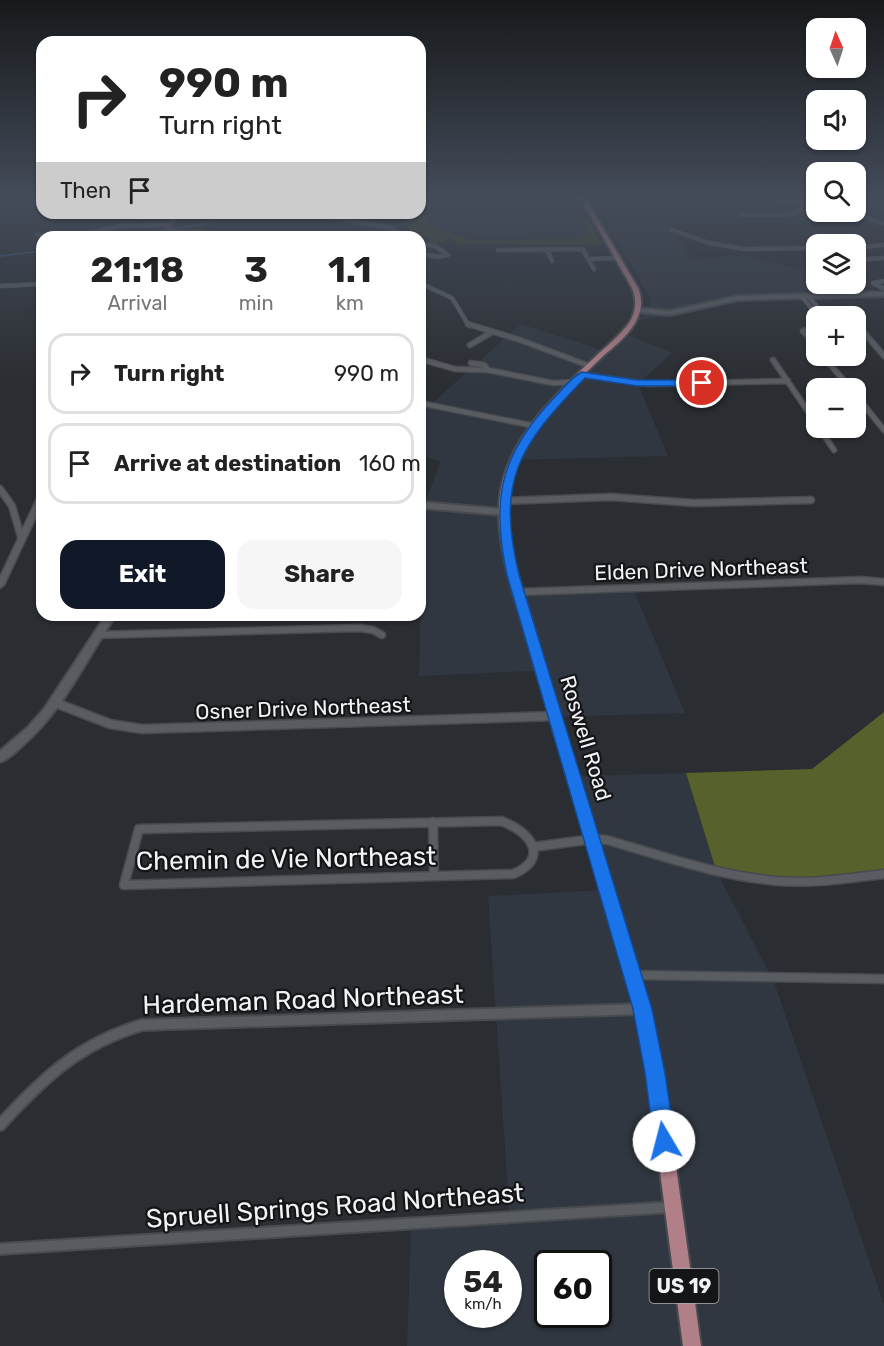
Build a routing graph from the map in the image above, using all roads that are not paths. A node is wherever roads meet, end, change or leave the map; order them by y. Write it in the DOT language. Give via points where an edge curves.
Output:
graph roads {
  1 [pos="590,262"];
  2 [pos="620,262"];
  3 [pos="594,269"];
  4 [pos="36,284"];
  5 [pos="0,286"];
  6 [pos="426,286"];
  7 [pos="884,294"];
  8 [pos="805,297"];
  9 [pos="811,306"];
  10 [pos="814,306"];
  11 [pos="638,310"];
  12 [pos="492,332"];
  13 [pos="866,334"];
  14 [pos="470,345"];
  15 [pos="884,356"];
  16 [pos="773,360"];
  17 [pos="426,361"];
  18 [pos="590,366"];
  19 [pos="832,366"];
  20 [pos="471,370"];
  21 [pos="488,370"];
  22 [pos="582,375"];
  23 [pos="842,378"];
  24 [pos="788,381"];
  25 [pos="575,382"];
  26 [pos="554,383"];
  27 [pos="569,388"];
  28 [pos="426,404"];
  29 [pos="806,408"];
  30 [pos="866,408"];
  31 [pos="535,426"];
  32 [pos="884,430"];
  33 [pos="826,438"];
  34 [pos="834,450"];
  35 [pos="1,490"];
  36 [pos="811,500"];
  37 [pos="426,505"];
  38 [pos="504,506"];
  39 [pos="36,509"];
  40 [pos="22,540"];
  41 [pos="884,582"];
  42 [pos="0,585"];
  43 [pos="518,592"];
  44 [pos="106,621"];
  45 [pos="96,635"];
  46 [pos="382,635"];
  47 [pos="56,703"];
  48 [pos="555,716"];
  49 [pos="0,758"];
  50 [pos="433,822"];
  51 [pos="593,838"];
  52 [pos="533,847"];
  53 [pos="884,874"];
  54 [pos="434,876"];
  55 [pos="633,975"];
  56 [pos="884,979"];
  57 [pos="642,1009"];
  58 [pos="0,1125"];
  59 [pos="673,1207"];
  60 [pos="0,1249"];
  61 [pos="692,1346"];
  1 -- 3 [label="street"];
  2 -- 11 [label="main road" via="638,293"];
  4 -- 5 [label="street"];
  6 -- 12 [label="street" via="452,298 466,323"];
  7 -- 8 [label="main road"];
  8 -- 9 [label="street"];
  8 -- 10 [label="street"];
  8 -- 11 [label="main road" via="738,298 670,313"];
  11 -- 18 [label="main road, Roswell Road / US 19" via="629,327"];
  12 -- 14 [label="street"];
  12 -- 18 [label="street"];
  13 -- 15 [label="street"];
  16 -- 24 [label="street"];
  17 -- 20 [label="street"];
  18 -- 22 [label="main road, Roswell Road / US 19"];
  19 -- 23 [label="street"];
  20 -- 21 [label="street"];
  20 -- 21 [label="street" via="471,361"];
  21 -- 26 [label="street"];
  22 -- 24 [label="street" via="649,384"];
  22 -- 25 [label="main road, Roswell Road / US 19"];
  24 -- 29 [label="street"];
  25 -- 26 [label="street"];
  25 -- 27 [label="main road, Roswell Road / US 19"];
  26 -- 27 [label="street"];
  27 -- 31 [label="main road, Roswell Road / US 19"];
  28 -- 31 [label="street"];
  30 -- 32 [label="street"];
  31 -- 38 [label="main road, Roswell Road / US 19" via="514,462"];
  33 -- 34 [label="street"];
  35 -- 40 [label="street" via="12,506"];
  36 -- 38 [label="street" via="694,503 611,497"];
  37 -- 38 [label="main road"];
  38 -- 43 [label="main road, Roswell Road / US 19" via="506,545"];
  39 -- 40 [label="street"];
  40 -- 42 [label="street"];
  41 -- 43 [label="street, Elden Drive Northeast"];
  43 -- 48 [label="main road, Roswell Road / US 19"];
  44 -- 45 [label="main road"];
  45 -- 46 [label="street" via="360,628"];
  45 -- 47 [label="main road"];
  47 -- 48 [label="street, Osner Drive Northeast" via="110,724 142,729"];
  47 -- 49 [label="main road" via="30,733"];
  48 -- 51 [label="main road, Roswell Road / US 19"];
  50 -- 52 [label="street, Chemin de Vie Northeast" via="511,823 526,834"];
  50 -- 54 [label="street"];
  50 -- 54 [label="street, Chemin de Vie Northeast" via="139,829 124,885"];
  51 -- 52 [label="street"];
  51 -- 53 [label="street" via="769,880 824,881"];
  51 -- 55 [label="main road, Roswell Road / US 19"];
  52 -- 54 [label="street, Chemin de Vie Northeast" via="530,866 513,874"];
  55 -- 56 [label="street"];
  55 -- 57 [label="main road, Roswell Road / US 19"];
  57 -- 58 [label="street, Hardeman Road Northeast" via="142,1025 113,1032 71,1055"];
  57 -- 59 [label="main road, Roswell Road / US 19"];
  59 -- 60 [label="street, Spruell Springs Road Northeast"];
  59 -- 61 [label="main road, Roswell Road / US 19"];
}
